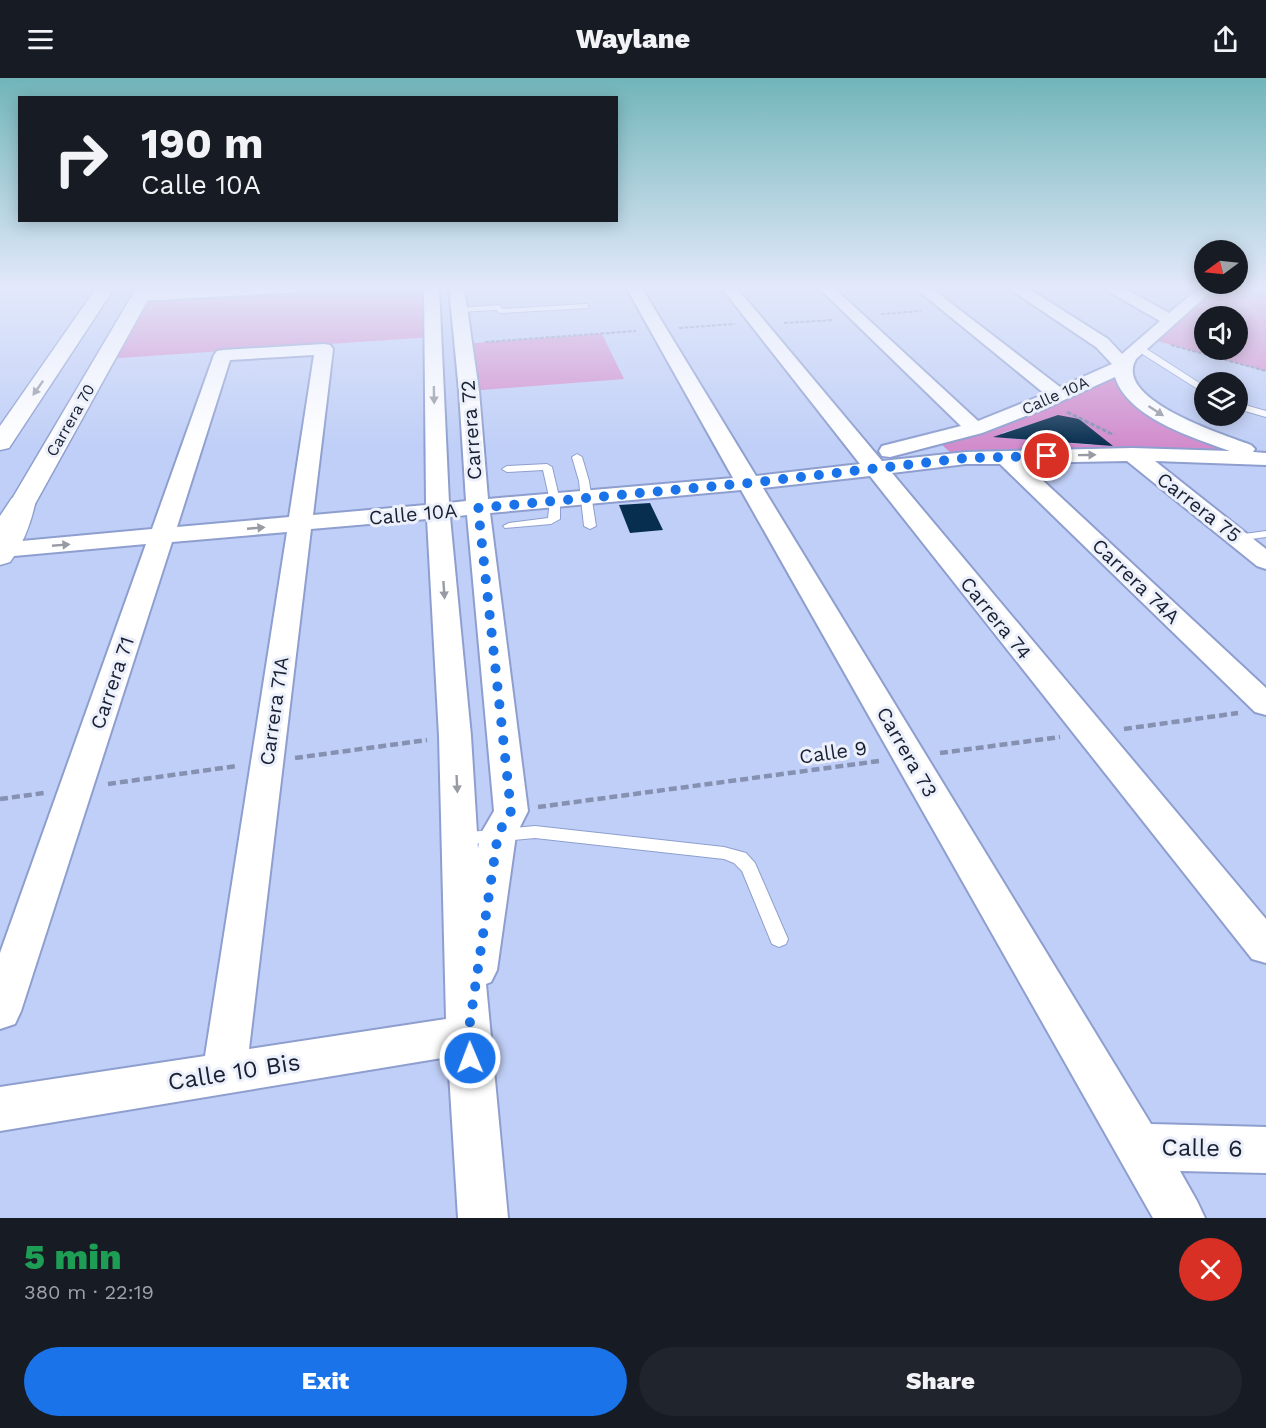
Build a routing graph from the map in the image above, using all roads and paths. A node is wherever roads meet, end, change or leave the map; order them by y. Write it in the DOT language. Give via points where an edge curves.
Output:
graph roads {
  1 [pos="69,340"];
  2 [pos="116,340"];
  3 [pos="432,340"];
  4 [pos="463,340"];
  5 [pos="516,340"];
  6 [pos="664,340"];
  7 [pos="771,340"];
  8 [pos="881,340"];
  9 [pos="989,340"];
  10 [pos="1098,340"];
  11 [pos="1149,340"];
  12 [pos="463,344"];
  13 [pos="1145,344"];
  14 [pos="223,355"];
  15 [pos="1123,366"];
  16 [pos="1266,371"];
  17 [pos="1194,382"];
  18 [pos="1057,394"];
  19 [pos="1037,405"];
  20 [pos="1248,409"];
  21 [pos="1266,414"];
  22 [pos="975,429"];
  23 [pos="944,438"];
  24 [pos="0,443"];
  25 [pos="1132,454"];
  26 [pos="577,457"];
  27 [pos="1005,457"];
  28 [pos="1266,457"];
  29 [pos="966,458"];
  30 [pos="870,463"];
  31 [pos="507,469"];
  32 [pos="744,476"];
  33 [pos="585,490"];
  34 [pos="554,493"];
  35 [pos="477,499"];
  36 [pos="437,503"];
  37 [pos="301,515"];
  38 [pos="509,526"];
  39 [pos="590,526"];
  40 [pos="165,527"];
  41 [pos="1266,534"];
  42 [pos="8,535"];
  43 [pos="1237,538"];
  44 [pos="1266,561"];
  45 [pos="1254,709"];
  46 [pos="1091,733"];
  47 [pos="455,736"];
  48 [pos="909,756"];
  49 [pos="267,762"];
  50 [pos="75,789"];
  51 [pos="0,799"];
  52 [pos="505,823"];
  53 [pos="459,839"];
  54 [pos="779,939"];
  55 [pos="1266,947"];
  56 [pos="0,1011"];
  57 [pos="468,1035"];
  58 [pos="224,1073"];
  59 [pos="0,1109"];
  60 [pos="1138,1147"];
  61 [pos="1266,1150"];
  62 [pos="483,1218"];
  63 [pos="1180,1218"];
  1 -- 24 [label="street, one-way"];
  2 -- 42 [label="street, Carrera 70"];
  3 -- 36 [label="street, Carrera 72, one-way"];
  4 -- 12 [label="street, Carrera 72"];
  5 -- 12 [label="path"];
  6 -- 32 [label="street, Carrera 73"];
  7 -- 30 [label="street, Carrera 74"];
  8 -- 22 [label="street"];
  9 -- 18 [label="street"];
  10 -- 15 [label="street"];
  11 -- 13 [label="street, Calle 10A"];
  12 -- 35 [label="street, Carrera 72"];
  13 -- 15 [label="street, Calle 10A"];
  13 -- 16 [label="path"];
  13 -- 17 [label="lane"];
  14 -- 37 [label="street, Carrera 71A" via="324,349"];
  14 -- 40 [label="street, Carrera 71"];
  15 -- 18 [label="street, Calle 10A"];
  15 -- 28 [label="street, one-way" via="1124,379 1131,390 1162,415"];
  18 -- 19 [label="street, Calle 10A"];
  19 -- 22 [label="street, Calle 10A"];
  19 -- 25 [label="path" via="1097,425 1119,439"];
  20 -- 21 [label="lane"];
  22 -- 23 [label="street, Calle 10A"];
  23 -- 29 [label="street" via="946,451"];
  23 -- 30 [label="street, Calle 10A"];
  27 -- 25 [label="street, Calle 10A, one-way"];
  25 -- 28 [label="street, Calle 10A"];
  25 -- 43 [label="street, Carrera 75"];
  26 -- 33 [label="lane"];
  27 -- 29 [label="street, Calle 10A"];
  27 -- 45 [label="street, Carrera 74A"];
  29 -- 30 [label="street, Calle 10A"];
  30 -- 32 [label="street, Calle 10A"];
  30 -- 46 [label="street, Carrera 74"];
  31 -- 34 [label="lane" via="545,466"];
  32 -- 33 [label="street, Calle 10A"];
  32 -- 48 [label="street, Carrera 73"];
  33 -- 34 [label="street, Calle 10A"];
  33 -- 39 [label="lane"];
  34 -- 35 [label="street, Calle 10A"];
  34 -- 38 [label="lane" via="554,519"];
  35 -- 36 [label="street, Calle 10A"];
  35 -- 52 [label="street, Carrera 72"];
  36 -- 37 [label="street, Calle 10A"];
  36 -- 47 [label="street, Carrera 72, one-way"];
  37 -- 40 [label="street, Calle 10A"];
  37 -- 49 [label="street, Carrera 71A"];
  40 -- 42 [label="street, Calle 10A"];
  40 -- 50 [label="street, Carrera 71"];
  41 -- 43 [label="lane"];
  43 -- 44 [label="street, Carrera 75"];
  45 -- 46 [label="path, Calle 9"];
  46 -- 48 [label="path, Calle 9"];
  46 -- 55 [label="street, Carrera 74"];
  47 -- 49 [label="path"];
  47 -- 53 [label="street, Carrera 72, one-way"];
  48 -- 52 [label="path, Calle 9"];
  48 -- 60 [label="street, Carrera 73"];
  49 -- 50 [label="path"];
  49 -- 58 [label="street, Carrera 71A"];
  50 -- 51 [label="path"];
  50 -- 56 [label="street, Carrera 71"];
  52 -- 53 [label="lane"];
  52 -- 54 [label="lane" via="536,832 740,858 749,868"];
  52 -- 57 [label="street, Carrera 72"];
  53 -- 57 [label="street, Carrera 72"];
  57 -- 58 [label="street, Calle 10 Bis"];
  57 -- 62 [label="street, Carrera 72"];
  58 -- 59 [label="street, Calle 10 Bis"];
  60 -- 61 [label="street, Calle 6"];
  60 -- 63 [label="street, Carrera 73"];
}
